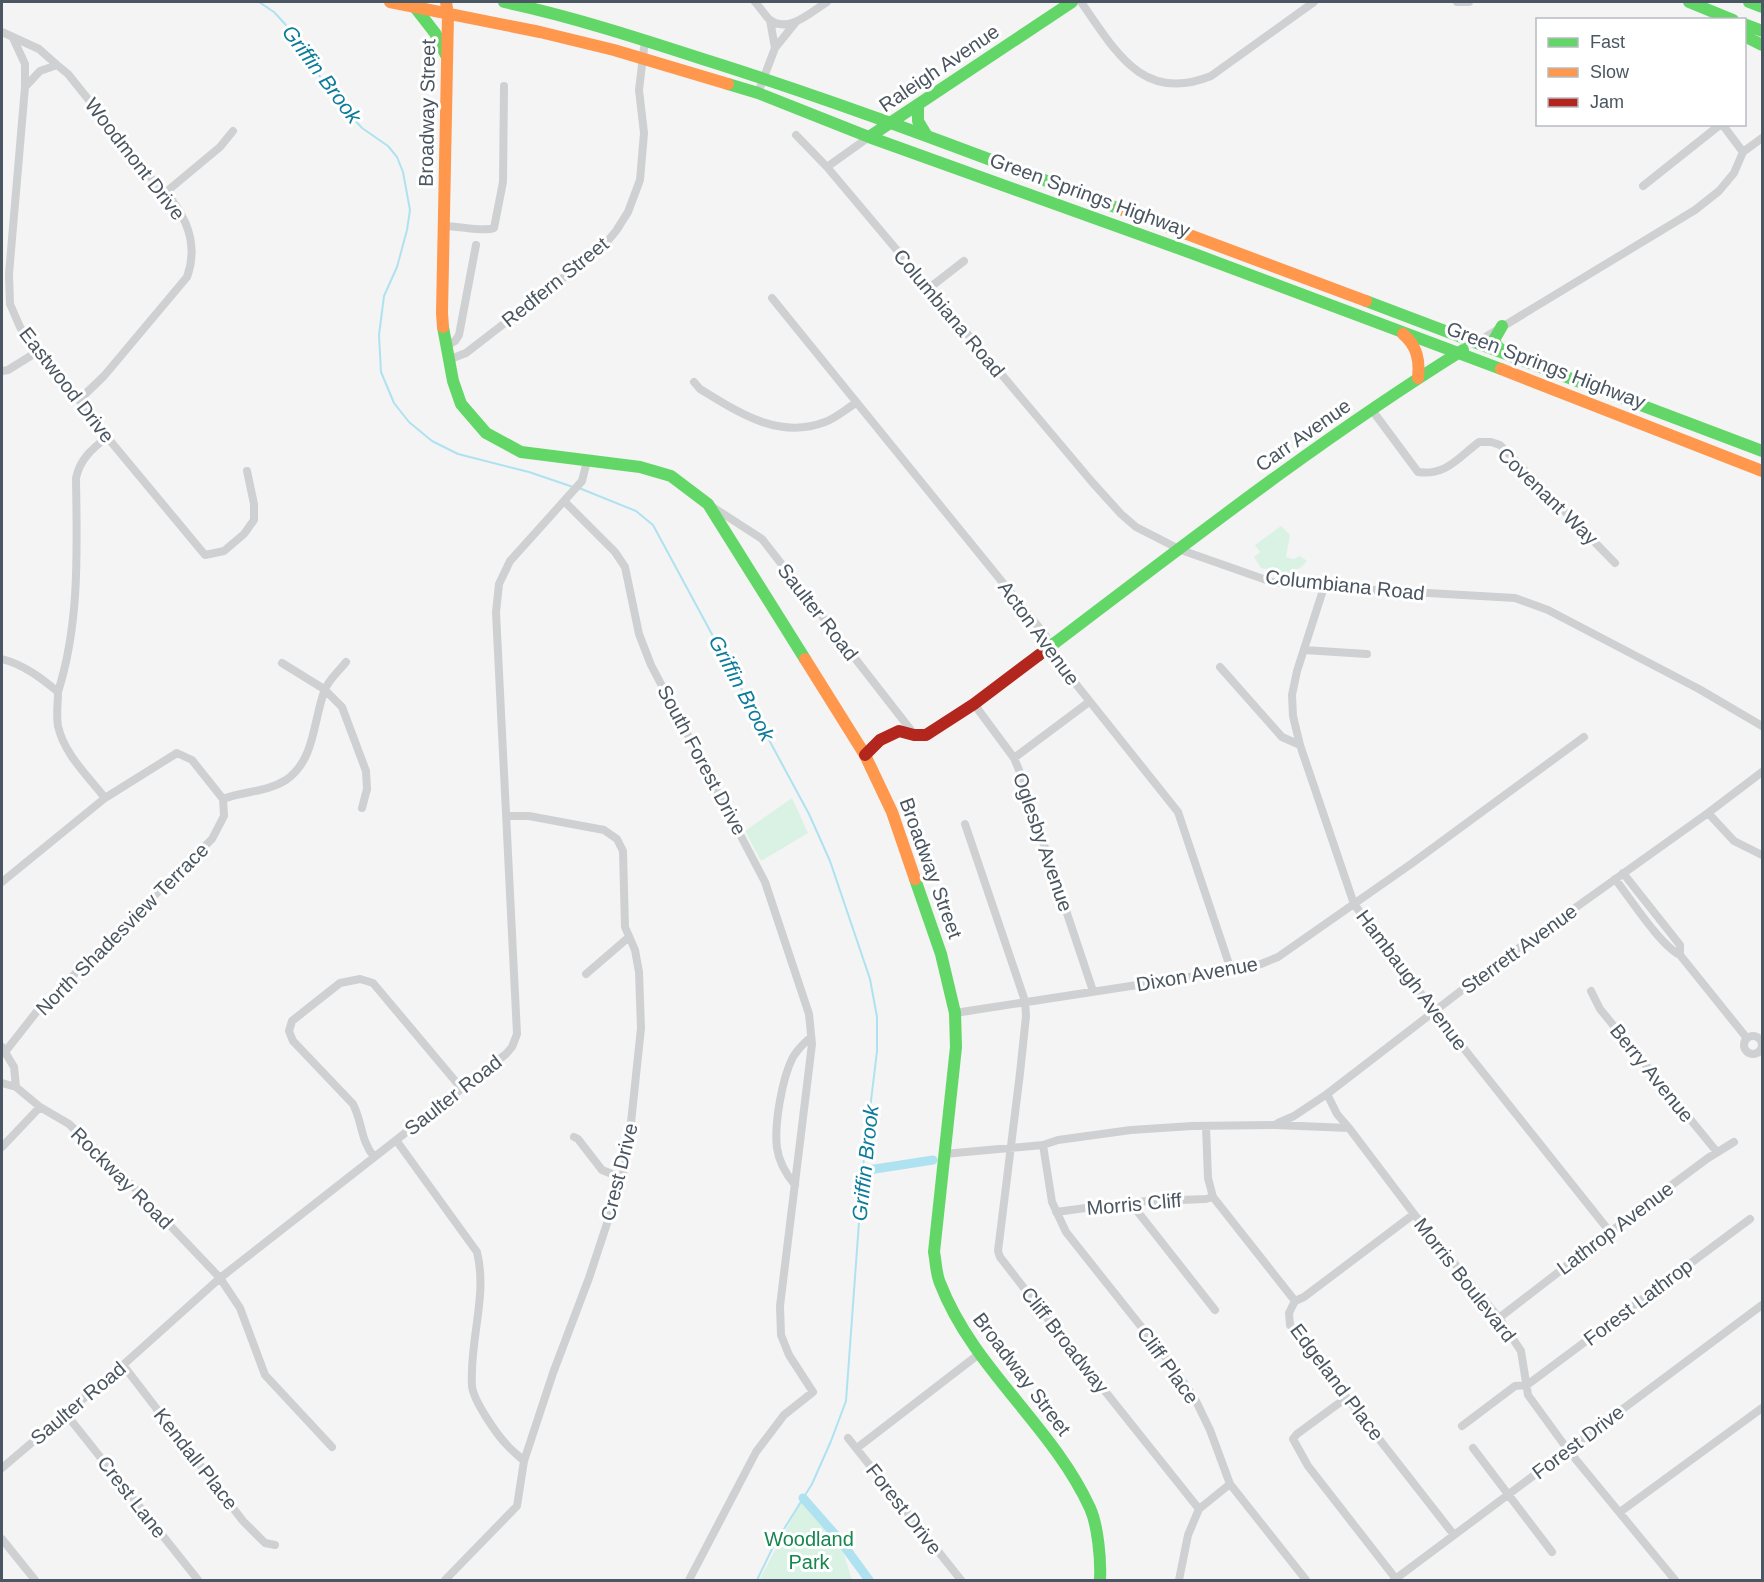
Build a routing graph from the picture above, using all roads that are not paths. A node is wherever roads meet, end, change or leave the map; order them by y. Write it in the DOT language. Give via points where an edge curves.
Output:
graph roads {
  1 [pos="390,2"];
  2 [pos="446,2"];
  3 [pos="504,2"];
  4 [pos="755,2"];
  5 [pos="826,2"];
  6 [pos="1072,2"];
  7 [pos="1081,2"];
  8 [pos="1314,2"];
  9 [pos="1457,2"];
  10 [pos="1469,2"];
  11 [pos="1682,2"];
  12 [pos="1689,2"];
  13 [pos="1749,2"];
  14 [pos="414,6"];
  15 [pos="1762,7"];
  16 [pos="448,15"];
  17 [pos="1710,18"];
  18 [pos="1728,18"];
  19 [pos="770,20"];
  20 [pos="796,22"];
  21 [pos="1746,25"];
  22 [pos="1762,31"];
  23 [pos="2,32"];
  24 [pos="1746,37"];
  25 [pos="13,38"];
  26 [pos="645,40"];
  27 [pos="1762,45"];
  28 [pos="775,48"];
  29 [pos="446,57"];
  30 [pos="643,59"];
  31 [pos="57,65"];
  32 [pos="763,78"];
  33 [pos="504,86"];
  34 [pos="25,87"];
  35 [pos="758,93"];
  36 [pos="918,105"];
  37 [pos="890,124"];
  38 [pos="1719,126"];
  39 [pos="1724,126"];
  40 [pos="233,131"];
  41 [pos="796,135"];
  42 [pos="927,136"];
  43 [pos="869,137"];
  44 [pos="1762,138"];
  45 [pos="1743,152"];
  46 [pos="827,167"];
  47 [pos="1643,186"];
  48 [pos="166,192"];
  49 [pos="445,226"];
  50 [pos="476,245"];
  51 [pos="964,261"];
  52 [pos="928,288"];
  53 [pos="772,298"];
  54 [pos="1502,326"];
  55 [pos="1395,328"];
  56 [pos="1474,344"];
  57 [pos="446,346"];
  58 [pos="37,351"];
  59 [pos="1459,352"];
  60 [pos="1511,357"];
  61 [pos="448,360"];
  62 [pos="2,371"];
  63 [pos="1418,378"];
  64 [pos="693,382"];
  65 [pos="79,400"];
  66 [pos="856,403"];
  67 [pos="1372,410"];
  68 [pos="107,437"];
  69 [pos="1762,451"];
  70 [pos="587,461"];
  71 [pos="247,471"];
  72 [pos="1762,471"];
  73 [pos="567,498"];
  74 [pos="708,504"];
  75 [pos="1181,550"];
  76 [pos="1616,563"];
  77 [pos="1324,587"];
  78 [pos="1048,648"];
  79 [pos="1304,650"];
  80 [pos="1367,654"];
  81 [pos="2,659"];
  82 [pos="346,662"];
  83 [pos="282,663"];
  84 [pos="1220,667"];
  85 [pos="324,689"];
  86 [pos="57,692"];
  87 [pos="1089,702"];
  88 [pos="974,704"];
  89 [pos="1762,726"];
  90 [pos="914,735"];
  91 [pos="1584,737"];
  92 [pos="1300,744"];
  93 [pos="865,755"];
  94 [pos="1014,759"];
  95 [pos="1762,772"];
  96 [pos="105,798"];
  97 [pos="223,799"];
  98 [pos="362,808"];
  99 [pos="1708,813"];
  100 [pos="507,816"];
  101 [pos="965,824"];
  102 [pos="1762,855"];
  103 [pos="1623,873"];
  104 [pos="1615,879"];
  105 [pos="2,882"];
  106 [pos="1354,904"];
  107 [pos="1660,920"];
  108 [pos="1652,926"];
  109 [pos="629,937"];
  110 [pos="1680,955"];
  111 [pos="1231,970"];
  112 [pos="585,974"];
  113 [pos="1093,991"];
  114 [pos="1590,991"];
  115 [pos="1025,1001"];
  116 [pos="1434,1011"];
  117 [pos="955,1013"];
  118 [pos="811,1037"];
  119 [pos="1746,1037"];
  120 [pos="3,1049"];
  121 [pos="2,1083"];
  122 [pos="16,1087"];
  123 [pos="462,1089"];
  124 [pos="1327,1094"];
  125 [pos="40,1107"];
  126 [pos="1275,1125"];
  127 [pos="1206,1127"];
  128 [pos="1349,1128"];
  129 [pos="574,1137"];
  130 [pos="396,1140"];
  131 [pos="1734,1142"];
  132 [pos="1043,1145"];
  133 [pos="2,1147"];
  134 [pos="1011,1148"];
  135 [pos="1717,1152"];
  136 [pos="944,1154"];
  137 [pos="374,1157"];
  138 [pos="622,1178"];
  139 [pos="795,1185"];
  140 [pos="1213,1197"];
  141 [pos="1130,1202"];
  142 [pos="1056,1212"];
  143 [pos="1414,1214"];
  144 [pos="1750,1219"];
  145 [pos="1610,1232"];
  146 [pos="220,1278"];
  147 [pos="1295,1301"];
  148 [pos="1762,1305"];
  149 [pos="1215,1310"];
  150 [pos="1499,1318"];
  151 [pos="979,1354"];
  152 [pos="123,1365"];
  153 [pos="1527,1385"];
  154 [pos="1346,1398"];
  155 [pos="1762,1408"];
  156 [pos="66,1414"];
  157 [pos="1462,1426"];
  158 [pos="849,1438"];
  159 [pos="332,1447"];
  160 [pos="857,1448"];
  161 [pos="1473,1448"];
  162 [pos="1568,1449"];
  163 [pos="524,1461"];
  164 [pos="2,1468"];
  165 [pos="1230,1484"];
  166 [pos="1508,1495"];
  167 [pos="1199,1509"];
  168 [pos="1620,1512"];
  169 [pos="1455,1535"];
  170 [pos="2,1539"];
  171 [pos="274,1545"];
  172 [pos="1552,1552"];
  173 [pos="1395,1580"];
  174 [pos="35,1581"];
  175 [pos="198,1581"];
  176 [pos="445,1581"];
  177 [pos="689,1581"];
  178 [pos="961,1581"];
  179 [pos="1100,1581"];
  180 [pos="1179,1581"];
  181 [pos="1306,1581"];
  182 [pos="1675,1581"];
  1 -- 14 [label="main road, Green Springs Highway"];
  2 -- 16 [label="main road, Broadway Street"];
  3 -- 26 [label="main road, Green Springs Highway" via="557,13"];
  4 -- 19 [label="street"];
  5 -- 20 [label="street"];
  6 -- 36 [label="main road, Raleigh Avenue"];
  7 -- 8 [label="street" via="1111,44 1143,76 1163,83 1192,83 1211,76"];
  9 -- 10 [label="street"];
  11 -- 17 [label="main road"];
  12 -- 18 [label="main road"];
  13 -- 15 [label="main road"];
  14 -- 16 [label="main road, Green Springs Highway"];
  14 -- 29 [label="main road" via="435,33"];
  16 -- 29 [label="main road, Broadway Street"];
  16 -- 30 [label="main road, Green Springs Highway" via="540,32"];
  19 -- 20 [label="street" via="781,24"];
  19 -- 28 [label="street"];
  20 -- 28 [label="street"];
  21 -- 22 [label="main road"];
  23 -- 25 [label="street, Woodmont Drive"];
  24 -- 27 [label="main road"];
  25 -- 31 [label="street, Woodmont Drive" via="39,49"];
  25 -- 34 [label="street, Eastwood Drive" via="25,64"];
  26 -- 30 [label="street, Redfern Street"];
  26 -- 32 [label="main road, Green Springs Highway"];
  28 -- 32 [label="street"];
  29 -- 49 [label="main road, Broadway Street"];
  30 -- 35 [label="main road, Green Springs Highway"];
  30 -- 61 [label="street, Redfern Street" via="639,90 645,133 640,180 616,231 601,249 466,353"];
  31 -- 34 [label="street" via="40,71"];
  31 -- 48 [label="street, Woodmont Drive"];
  32 -- 35 [label="street"];
  32 -- 37 [label="main road, Green Springs Highway"];
  33 -- 49 [label="street" via="503,182 494,228 486,231"];
  34 -- 58 [label="street, Eastwood Drive" via="9,284 10,304"];
  35 -- 43 [label="main road, Green Springs Highway"];
  36 -- 37 [label="main road, Raleigh Avenue"];
  36 -- 42 [label="main road" via="918,121"];
  37 -- 42 [label="main road, Green Springs Highway"];
  37 -- 43 [label="main road, Raleigh Avenue"];
  38 -- 47 [label="street"];
  39 -- 45 [label="street"];
  40 -- 48 [label="street" via="220,147"];
  41 -- 46 [label="street, Columbiana Road"];
  42 -- 56 [label="main road, Green Springs Highway"];
  43 -- 46 [label="street, Raleigh Avenue"];
  43 -- 55 [label="main road, Green Springs Highway"];
  44 -- 45 [label="street, Carr Avenue"];
  45 -- 54 [label="street, Carr Avenue" via="1727,182 1695,210"];
  46 -- 52 [label="street, Columbiana Road"];
  48 -- 65 [label="street, Woodmont Drive" via="191,232 193,262 187,277"];
  49 -- 57 [label="main road, Broadway Street" via="442,313"];
  50 -- 57 [label="street" via="459,335"];
  51 -- 52 [label="street"];
  52 -- 75 [label="street, Columbiana Road" via="1121,514 1136,527"];
  53 -- 66 [label="street, Acton Avenue"];
  54 -- 56 [label="street, Carr Avenue"];
  54 -- 60 [label="main road" via="1494,340"];
  55 -- 59 [label="main road, Green Springs Highway"];
  55 -- 63 [label="main road" via="1413,342 1419,355"];
  56 -- 59 [label="main road, Carr Avenue"];
  56 -- 60 [label="main road, Green Springs Highway"];
  57 -- 61 [label="main road, Broadway Street"];
  58 -- 62 [label="street"];
  58 -- 65 [label="street, Eastwood Drive"];
  59 -- 63 [label="main road, Carr Avenue"];
  59 -- 72 [label="main road, Green Springs Highway"];
  60 -- 69 [label="main road, Green Springs Highway"];
  61 -- 70 [label="main road, Broadway Street" via="462,404 486,433 521,452"];
  63 -- 67 [label="main road, Carr Avenue"];
  64 -- 66 [label="street" via="750,419 792,428 827,421"];
  65 -- 68 [label="street, Eastwood Drive"];
  66 -- 78 [label="street, Acton Avenue" via="1046,636"];
  67 -- 75 [label="main road, Carr Avenue" via="1285,470"];
  67 -- 76 [label="street, Covenant Way" via="1418,472 1443,471 1479,442 1500,445"];
  68 -- 71 [label="street, Eastwood Drive" via="205,555 224,552 254,520"];
  68 -- 86 [label="street" via="78,466 74,609 65,669"];
  70 -- 73 [label="street, Saulter Road" via="582,481"];
  70 -- 74 [label="main road, Broadway Street" via="640,467 672,476"];
  73 -- 100 [label="street, Saulter Road" via="510,561 499,584 496,612"];
  73 -- 118 [label="street, South Forest Drive" via="625,567 639,634 651,665 765,882 809,1014"];
  74 -- 90 [label="street, Saulter Road" via="762,539"];
  74 -- 93 [label="main road, Broadway Street"];
  75 -- 77 [label="street, Columbiana Road" via="1272,582"];
  75 -- 78 [label="main road, Carr Avenue"];
  77 -- 79 [label="street, Hambaugh Avenue"];
  77 -- 89 [label="street, Columbiana Road" via="1515,598 1559,615"];
  78 -- 87 [label="street, Acton Avenue"];
  78 -- 88 [label="main road, Carr Avenue"];
  79 -- 80 [label="street"];
  79 -- 92 [label="street, Hambaugh Avenue" via="1292,695"];
  81 -- 86 [label="street" via="38,675"];
  82 -- 85 [label="street"];
  83 -- 85 [label="street"];
  84 -- 92 [label="street" via="1282,737"];
  85 -- 97 [label="street" via="312,744 297,770 264,790"];
  85 -- 98 [label="street" via="342,707 366,771"];
  86 -- 96 [label="street" via="62,740"];
  87 -- 94 [label="street"];
  87 -- 111 [label="street, Acton Avenue" via="1178,813"];
  88 -- 90 [label="main road, Carr Avenue" via="926,735"];
  88 -- 94 [label="street, Oglesby Avenue"];
  90 -- 93 [label="main road, Carr Avenue" via="899,731 880,740"];
  91 -- 106 [label="street, Dixon Avenue"];
  92 -- 106 [label="street, Hambaugh Avenue"];
  93 -- 117 [label="main road, Broadway Street" via="892,812 941,954"];
  94 -- 113 [label="street, Oglesby Avenue"];
  95 -- 99 [label="street, Sterrett Avenue"];
  96 -- 97 [label="street" via="177,753 192,760"];
  96 -- 105 [label="street"];
  97 -- 120 [label="street, North Shadesview Terrace" via="224,816 212,840"];
  99 -- 102 [label="street" via="1734,841"];
  99 -- 103 [label="street, Sterrett Avenue"];
  100 -- 109 [label="street, Crest Drive" via="529,816 604,830 617,839 622,851"];
  100 -- 123 [label="street, Saulter Road" via="517,1034 506,1054"];
  101 -- 115 [label="street"];
  103 -- 104 [label="street, Sterrett Avenue"];
  103 -- 107 [label="street"];
  104 -- 108 [label="street"];
  104 -- 116 [label="street, Sterrett Avenue"];
  106 -- 111 [label="street, Dixon Avenue" via="1278,957"];
  106 -- 116 [label="street, Hambaugh Avenue"];
  107 -- 108 [label="street"];
  107 -- 110 [label="street" via="1680,945"];
  108 -- 110 [label="street"];
  109 -- 112 [label="street"];
  109 -- 138 [label="street, Crest Drive" via="639,972 641,1028 631,1131"];
  110 -- 119 [label="street"];
  111 -- 113 [label="street, Dixon Avenue"];
  113 -- 115 [label="street, Dixon Avenue"];
  114 -- 135 [label="street, Berry Avenue" via="1600,1009"];
  115 -- 117 [label="street, Dixon Avenue"];
  115 -- 134 [label="street, Cliff Broadway"];
  116 -- 124 [label="street, Sterrett Avenue"];
  116 -- 145 [label="street, Hambaugh Avenue"];
  117 -- 136 [label="main road, Broadway Street" via="956,1047"];
  118 -- 139 [label="street, South Forest Drive"];
  118 -- 139 [label="street" via="801,1045 788,1068 777,1135 782,1166"];
  120 -- 122 [label="street" via="14,1068"];
  121 -- 122 [label="street, Rockway Road"];
  122 -- 125 [label="street, Rockway Road"];
  123 -- 130 [label="street, Saulter Road"];
  123 -- 137 [label="street" via="373,983 360,979 340,983 307,1007 292,1021 289,1031 293,1041 353,1104 365,1146"];
  124 -- 126 [label="street, Sterrett Avenue"];
  124 -- 128 [label="street, Morris Boulevard"];
  125 -- 133 [label="street"];
  125 -- 146 [label="street, Rockway Road" via="69,1124"];
  126 -- 127 [label="street"];
  126 -- 128 [label="street"];
  127 -- 132 [label="street" via="1131,1130"];
  127 -- 140 [label="street, Edgeland Place" via="1208,1178"];
  128 -- 143 [label="street, Morris Boulevard"];
  129 -- 138 [label="street" via="602,1170"];
  130 -- 137 [label="street, Saulter Road"];
  130 -- 163 [label="street" via="477,1252 481,1289 472,1388 506,1445"];
  131 -- 135 [label="street, Lathrop Avenue"];
  132 -- 134 [label="street"];
  132 -- 142 [label="street, Cliff Place"];
  134 -- 136 [label="street"];
  134 -- 167 [label="street, Cliff Broadway" via="1000,1257"];
  135 -- 145 [label="street, Lathrop Avenue"];
  136 -- 151 [label="main road, Broadway Street" via="934,1252 939,1281 955,1317"];
  137 -- 146 [label="street, Saulter Road"];
  138 -- 163 [label="street, Crest Drive"];
  139 -- 177 [label="street, South Forest Drive" via="780,1306 781,1335 813,1392 784,1415 756,1452"];
  140 -- 141 [label="street, Morris Cliff"];
  140 -- 147 [label="street, Edgeland Place"];
  141 -- 142 [label="street, Morris Cliff"];
  141 -- 149 [label="street"];
  142 -- 165 [label="street, Cliff Place" via="1066,1232 1196,1401"];
  143 -- 147 [label="street"];
  143 -- 150 [label="street, Morris Boulevard"];
  144 -- 153 [label="street, Forest Lathrop"];
  145 -- 150 [label="street, Lathrop Avenue"];
  146 -- 152 [label="street, Saulter Road"];
  146 -- 159 [label="street, Rockway Road" via="240,1308 265,1375"];
  147 -- 154 [label="street, Edgeland Place" via="1289,1313 1290,1325"];
  148 -- 162 [label="street, Forest Drive"];
  150 -- 153 [label="street, Morris Boulevard" via="1521,1351"];
  151 -- 160 [label="street"];
  151 -- 179 [label="main road, Broadway Street" via="1066,1464 1091,1510 1101,1560"];
  152 -- 156 [label="street, Saulter Road"];
  152 -- 171 [label="street, Kendall Place" via="243,1521 265,1544"];
  153 -- 157 [label="street, Forest Lathrop" via="1515,1386"];
  153 -- 162 [label="street, Morris Boulevard" via="1528,1395"];
  154 -- 169 [label="street, Edgeland Place"];
  154 -- 173 [label="street" via="1293,1439 1308,1466"];
  155 -- 168 [label="street"];
  156 -- 164 [label="street, Saulter Road"];
  156 -- 175 [label="street, Crest Lane"];
  158 -- 160 [label="street, Forest Drive"];
  160 -- 178 [label="street, Forest Drive"];
  161 -- 166 [label="street"];
  162 -- 166 [label="street, Forest Drive"];
  162 -- 168 [label="street, Morris Boulevard"];
  163 -- 176 [label="street, Crest Drive" via="517,1506"];
  165 -- 167 [label="street"];
  165 -- 181 [label="street, Cliff Place"];
  166 -- 169 [label="street, Forest Drive"];
  166 -- 172 [label="street"];
  167 -- 180 [label="street" via="1188,1535"];
  168 -- 182 [label="street, Morris Boulevard"];
  169 -- 173 [label="street, Forest Drive"];
  170 -- 174 [label="street"];
}
